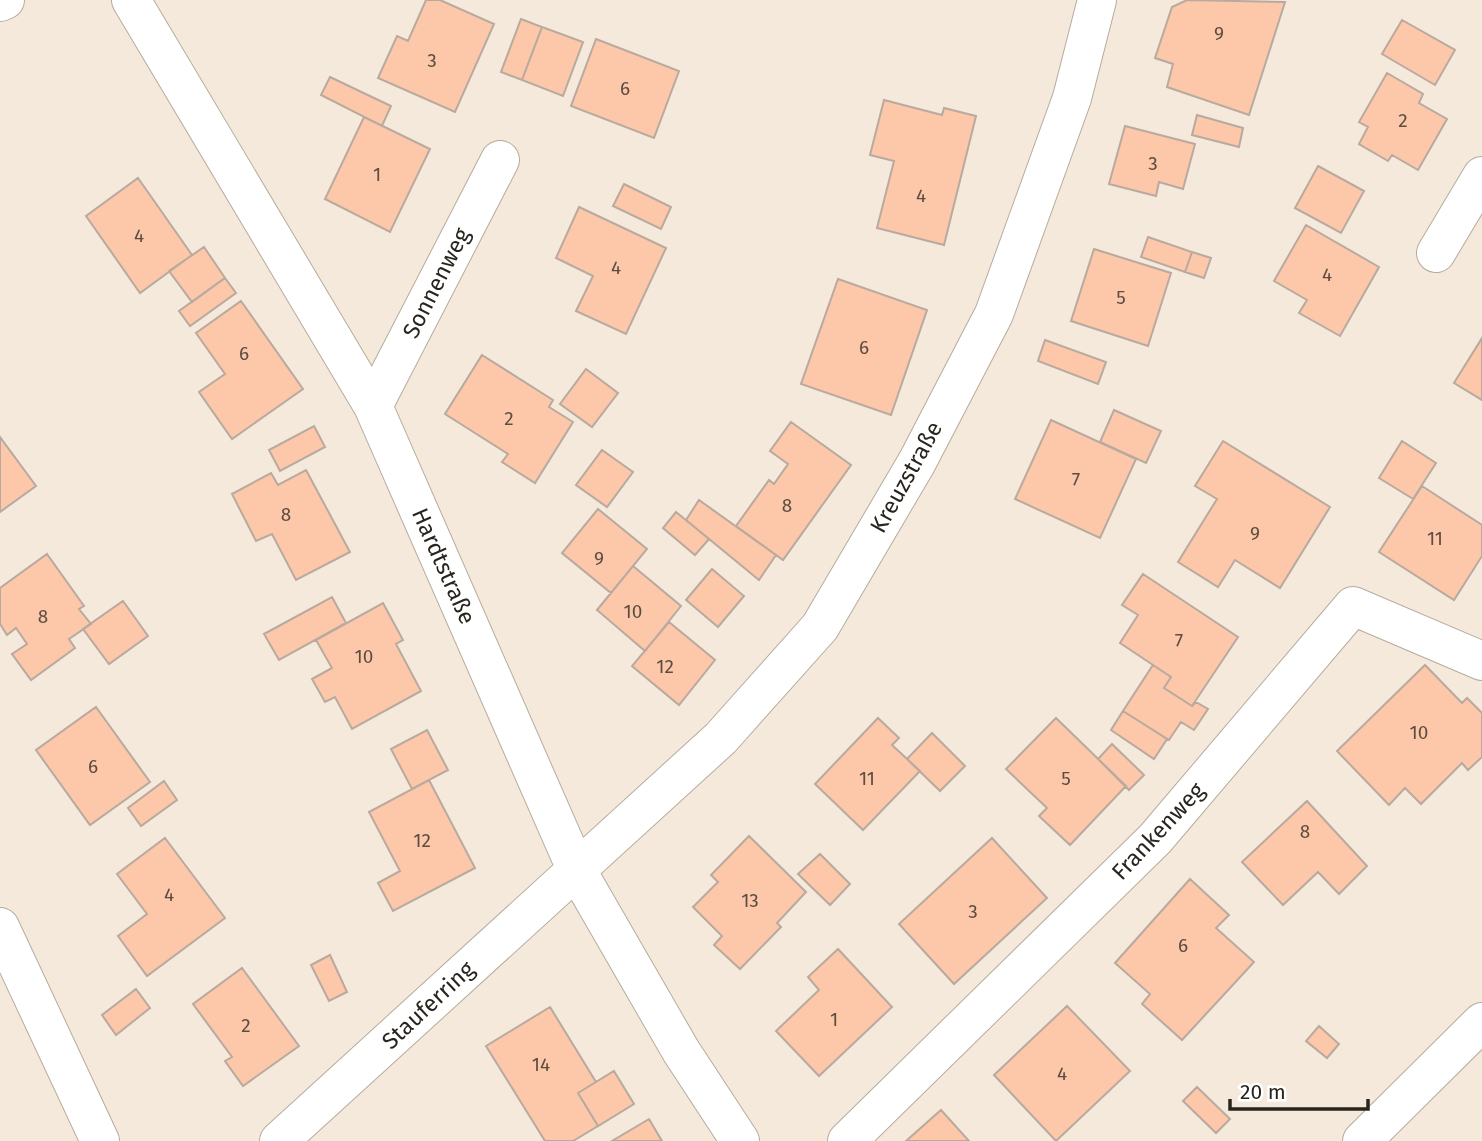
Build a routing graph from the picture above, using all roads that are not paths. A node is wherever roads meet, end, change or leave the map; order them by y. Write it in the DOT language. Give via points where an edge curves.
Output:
graph roads {
  1 [pos="131,0"];
  2 [pos="1097,0"];
  3 [pos="500,160"];
  4 [pos="1482,176"];
  5 [pos="1436,253"];
  6 [pos="373,406"];
  7 [pos="1482,661"];
  8 [pos="576,869"];
  9 [pos="0,927"];
  10 [pos="1482,1022"];
  11 [pos="100,1141"];
  12 [pos="279,1141"];
  13 [pos="740,1141"];
  14 [pos="846,1141"];
  15 [pos="1362,1141"];
  1 -- 6 [label="street, Hardtstraße"];
  2 -- 8 [label="street, Kreuzstraße" via="1072,98 994,314 917,461 820,628 721,738"];
  3 -- 6 [label="street, Sonnenweg"];
  4 -- 5 [label="street"];
  6 -- 8 [label="street, Hardtstraße"];
  7 -- 14 [label="street, Frankenweg" via="1353,606 1155,839"];
  8 -- 12 [label="street, Stauferring"];
  8 -- 13 [label="street, Hardtstraße" via="681,1051"];
  9 -- 11 [label="street"];
  10 -- 15 [label="street"];
}
